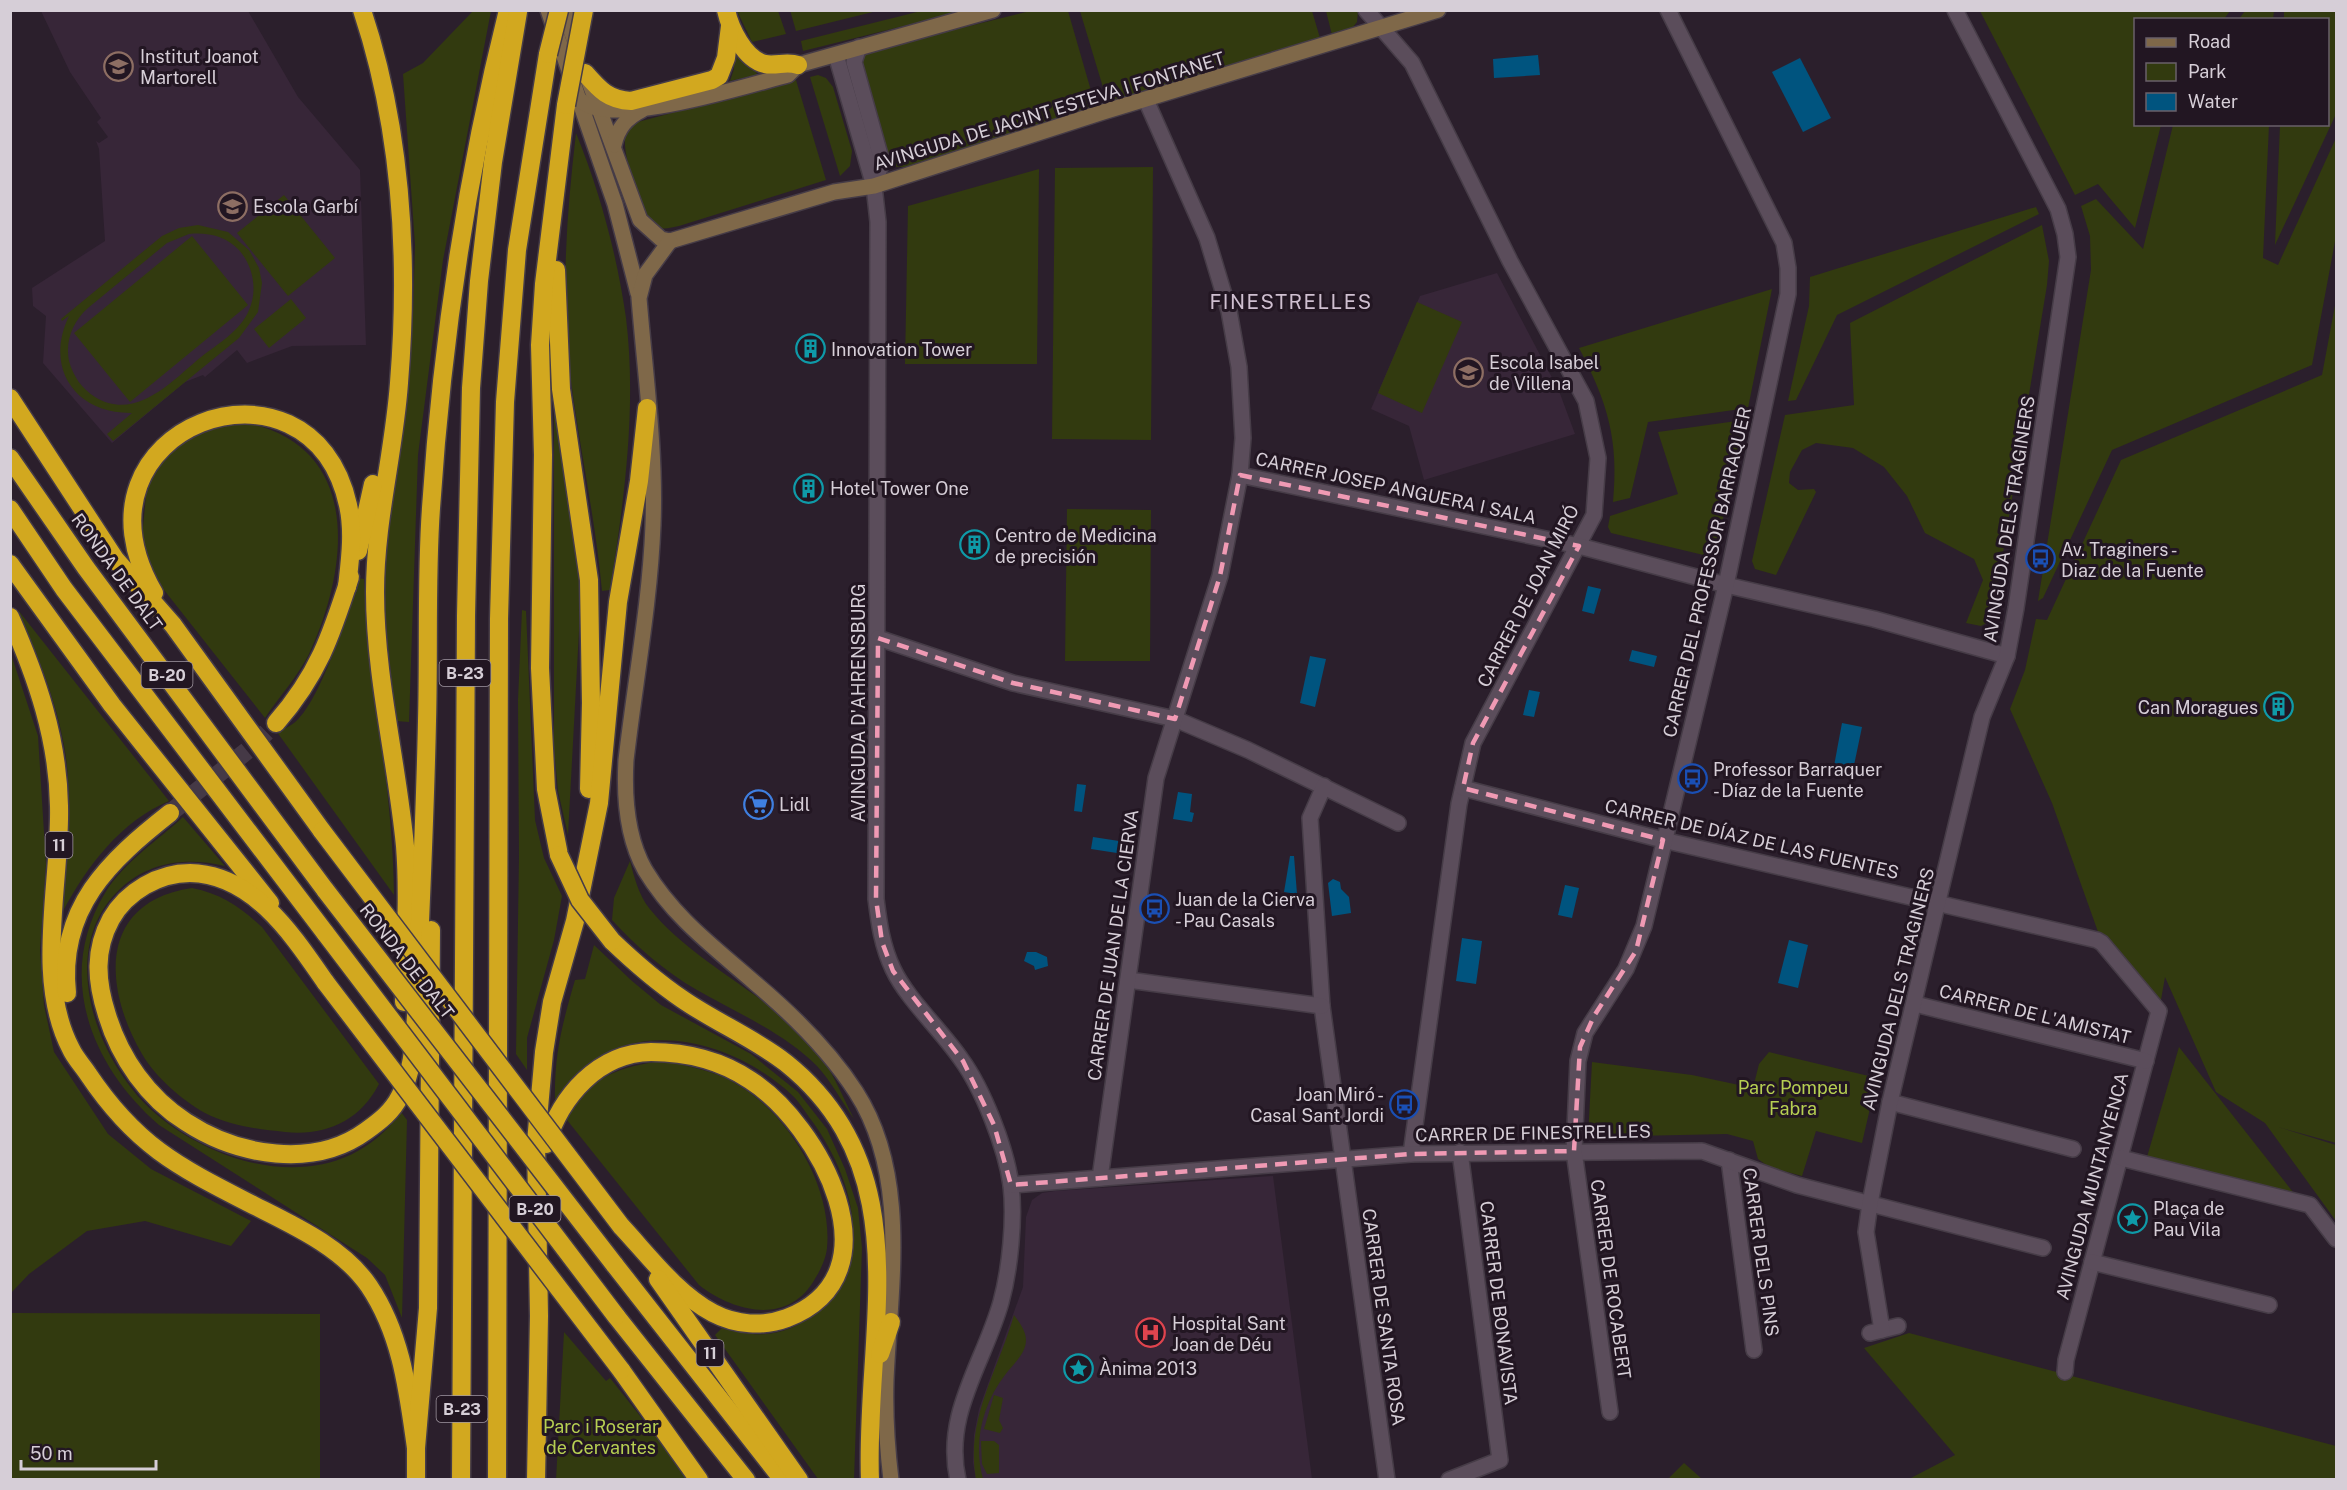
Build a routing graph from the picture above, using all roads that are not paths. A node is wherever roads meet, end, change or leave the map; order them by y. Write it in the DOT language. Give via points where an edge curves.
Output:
graph roads {
  1 [pos="362,10"];
  2 [pos="508,10"];
  3 [pos="519,10"];
  4 [pos="548,10"];
  5 [pos="559,10"];
  6 [pos="564,10"];
  7 [pos="584,10"];
  8 [pos="993,10"];
  9 [pos="1366,10"];
  10 [pos="1383,10"];
  11 [pos="1438,10"];
  12 [pos="1668,10"];
  13 [pos="1955,10"];
  14 [pos="728,18"];
  15 [pos="1382,28"];
  16 [pos="859,47"];
  17 [pos="836,55"];
  18 [pos="798,65"];
  19 [pos="585,73"];
  20 [pos="1146,100"];
  21 [pos="573,102"];
  22 [pos="601,110"];
  23 [pos="642,110"];
  24 [pos="614,145"];
  25 [pos="882,162"];
  26 [pos="908,174"];
  27 [pos="873,186"];
  28 [pos="555,193"];
  29 [pos="401,235"];
  30 [pos="670,241"];
  31 [pos="639,298"];
  32 [pos="10,398"];
  33 [pos="647,408"];
  34 [pos="10,458"];
  35 [pos="1240,475"];
  36 [pos="10,509"];
  37 [pos="1579,546"];
  38 [pos="10,564"];
  39 [pos="1726,585"];
  40 [pos="347,587"];
  41 [pos="10,617"];
  42 [pos="173,625"];
  43 [pos="878,638"];
  44 [pos="2007,656"];
  45 [pos="1175,719"];
  46 [pos="276,723"];
  47 [pos="427,725"];
  48 [pos="1324,786"];
  49 [pos="1463,788"];
  50 [pos="170,813"];
  51 [pos="1398,823"];
  52 [pos="1663,840"];
  53 [pos="586,872"];
  54 [pos="1939,903"];
  55 [pos="297,940"];
  56 [pos="1128,980"];
  57 [pos="1915,1004"];
  58 [pos="1322,1006"];
  59 [pos="2159,1011"];
  60 [pos="2146,1061"];
  61 [pos="88,1073"];
  62 [pos="1890,1102"];
  63 [pos="367,1130"];
  64 [pos="2073,1149"];
  65 [pos="1574,1151"];
  66 [pos="1460,1152"];
  67 [pos="1411,1154"];
  68 [pos="2121,1158"];
  69 [pos="1343,1159"];
  70 [pos="1728,1160"];
  71 [pos="1100,1178"];
  72 [pos="1011,1185"];
  73 [pos="1870,1203"];
  74 [pos="621,1226"];
  75 [pos="2337,1239"];
  76 [pos="538,1247"];
  77 [pos="2043,1248"];
  78 [pos="2092,1262"];
  79 [pos="2269,1305"];
  80 [pos="891,1322"];
  81 [pos="1898,1326"];
  82 [pos="1754,1350"];
  83 [pos="2065,1372"];
  84 [pos="871,1382"];
  85 [pos="1610,1412"];
  86 [pos="660,1422"];
  87 [pos="416,1448"];
  88 [pos="416,1479"];
  89 [pos="461,1479"];
  90 [pos="497,1479"];
  91 [pos="536,1479"];
  92 [pos="699,1479"];
  93 [pos="712,1479"];
  94 [pos="746,1479"];
  95 [pos="783,1479"];
  96 [pos="799,1479"];
  97 [pos="870,1479"];
  98 [pos="891,1479"];
  99 [pos="958,1479"];
  100 [pos="1387,1479"];
  101 [pos="1449,1479"];
  1 -- 29 [label="highway" via="387,97 398,174"];
  2 -- 47 [label="highway" via="476,146 442,391 431,509"];
  3 -- 89 [label="highway, B-23" via="493,162 471,388"];
  4 -- 21 [label="street"];
  5 -- 90 [label="highway, B-23, bridge" via="548,54 517,250 505,402 500,619"];
  6 -- 19 [label="street"];
  7 -- 21 [label="highway, bridge"];
  8 -- 16 [label="street"];
  9 -- 15 [label="street, CARRER DE JOAN MIRÓ"];
  10 -- 15 [label="street"];
  11 -- 15 [label="street, AVINGUDA DE JACINT ESTEVA I FONTANET"];
  12 -- 39 [label="street, CARRER DEL PROFESSOR BARRAQUER" via="1784,243 1788,267 1785,315"];
  13 -- 44 [label="street, AVINGUDA DELS TRAGINERS" via="2058,209 2068,257"];
  14 -- 18 [label="highway" via="749,54 763,64"];
  14 -- 19 [label="highway" via="723,69 712,80 631,101 601,92"];
  15 -- 20 [label="street, AVINGUDA DE JACINT ESTEVA I FONTANET"];
  15 -- 37 [label="street, CARRER DE JOAN MIRÓ" via="1412,63 1510,261 1586,401 1598,463 1594,515"];
  16 -- 17 [label="street"];
  16 -- 25 [label="street" via="854,62"];
  17 -- 18 [label="street"];
  17 -- 27 [label="street, AVINGUDA D'AHRENSBURG"];
  18 -- 23 [label="street" via="788,75"];
  19 -- 22 [label="street"];
  20 -- 26 [label="street, AVINGUDA DE JACINT ESTEVA I FONTANET"];
  20 -- 35 [label="street" via="1207,238 1229,311 1242,400"];
  21 -- 22 [label="street"];
  21 -- 28 [label="highway"];
  21 -- 31 [label="street" via="615,204"];
  22 -- 23 [label="street"];
  22 -- 24 [label="street"];
  23 -- 24 [label="street" via="618,131"];
  24 -- 30 [label="street" via="640,220 661,239"];
  25 -- 26 [label="street" via="891,172"];
  25 -- 27 [label="street, AVINGUDA D'AHRENSBURG"];
  26 -- 27 [label="street, AVINGUDA DE JACINT ESTEVA I FONTANET"];
  27 -- 30 [label="street, AVINGUDA DE JACINT ESTEVA I FONTANET" via="834,192"];
  27 -- 43 [label="street, AVINGUDA D'AHRENSBURG" via="878,222"];
  28 -- 53 [label="highway" via="561,389 589,580 591,704"];
  28 -- 84 [label="highway, bridge" via="540,345 540,668 546,789 559,855 580,900 635,964 682,1000 785,1063 809,1084 842,1126 858,1155 876,1223 879,1260"];
  29 -- 40 [label="highway" via="395,325 379,449"];
  29 -- 63 [label="highway" via="399,384 380,513 375,592 405,849 403,1029 394,1084"];
  30 -- 31 [label="street" via="645,275"];
  31 -- 33 [label="street"];
  32 -- 42 [label="highway" via="115,559"];
  33 -- 53 [label="highway" via="618,602 599,803"];
  33 -- 80 [label="street" via="653,483 652,542 626,760 628,814 644,868 664,897 698,936 756,983 823,1047 857,1094 876,1133 887,1177 893,1239"];
  34 -- 95 [label="highway, RONDA DE DALT / B-20, bridge" via="86,568 326,891"];
  35 -- 37 [label="street, CARRER JOSEP ANGUERA I SALA"];
  35 -- 45 [label="street, CARRER DE JUAN DE LA CIERVA" via="1220,576"];
  36 -- 94 [label="highway, B-20, bridge" via="64,589 616,1317"];
  37 -- 39 [label="street, CARRER JOSEP ANGUERA I SALA"];
  37 -- 49 [label="street, CARRER DE JOAN MIRÓ" via="1473,743"];
  38 -- 55 [label="highway" via="112,705"];
  39 -- 44 [label="street, CARRER JOSEP ANGUERA I SALA" via="1874,619"];
  39 -- 52 [label="street, CARRER DEL PROFESSOR BARRAQUER"];
  40 -- 42 [label="highway" via="350,515 331,462 316,442 292,426 241,413 221,415 187,428 164,448 147,468 136,491 131,518 139,563"];
  40 -- 46 [label="highway" via="325,652"];
  41 -- 61 [label="highway, 11" via="33,672 54,751 59,817 53,984 71,1050"];
  42 -- 74 [label="highway, bridge" via="322,831"];
  43 -- 45 [label="street" via="1013,683"];
  43 -- 72 [label="street, AVINGUDA D'AHRENSBURG" via="876,899 882,942 893,971 963,1060 994,1125"];
  44 -- 54 [label="street, AVINGUDA DELS TRAGINERS" via="1982,717"];
  45 -- 48 [label="street"];
  45 -- 56 [label="street, CARRER DE JUAN DE LA CIERVA" via="1156,778"];
  47 -- 63 [label="highway" via="413,1055 400,1097 381,1121"];
  47 -- 87 [label="highway" via="431,884 428,1308"];
  48 -- 51 [label="street"];
  48 -- 58 [label="street, CARRER DE SANTA ROSA" via="1310,818"];
  49 -- 52 [label="street, CARRER DE DÍAZ DE LAS FUENTES"];
  49 -- 67 [label="street, CARRER DE JOAN MIRÓ"];
  50 -- 61 [label="highway" via="123,852 98,879 72,930 66,959 67,992"];
  52 -- 54 [label="street, CARRER DE DÍAZ DE LAS FUENTES"];
  52 -- 65 [label="street, CARRER DEL PROFESSOR BARRAQUER" via="1636,951 1594,1016 1580,1047"];
  53 -- 76 [label="highway" via="552,1002 544,1052 536,1142"];
  54 -- 57 [label="street, AVINGUDA DELS TRAGINERS"];
  54 -- 59 [label="street, CARRER DE DÍAZ DE LAS FUENTES" via="2103,943"];
  55 -- 63 [label="highway" via="254,897 219,879 180,874 153,882 125,899 101,942 98,973 111,1029 137,1075 157,1098 186,1122 226,1142 262,1152 295,1155 336,1147"];
  55 -- 86 [label="highway, bridge"];
  56 -- 58 [label="street"];
  56 -- 71 [label="street, CARRER DE JUAN DE LA CIERVA"];
  57 -- 60 [label="street, CARRER DE L'AMISTAT"];
  57 -- 62 [label="street, AVINGUDA DELS TRAGINERS"];
  58 -- 69 [label="street, CARRER DE SANTA ROSA"];
  59 -- 60 [label="street, AVINGUDA MUNTANYENCA"];
  60 -- 68 [label="street, AVINGUDA MUNTANYENCA"];
  61 -- 87 [label="highway" via="124,1121 151,1147 327,1246 368,1284 386,1316 405,1370"];
  62 -- 64 [label="street"];
  62 -- 73 [label="street, AVINGUDA DELS TRAGINERS"];
  65 -- 66 [label="street, CARRER DE FINESTRELLES"];
  65 -- 70 [label="street, CARRER DE FINESTRELLES" via="1702,1151"];
  65 -- 85 [label="street, CARRER DE ROCABERT"];
  66 -- 67 [label="street, CARRER DE FINESTRELLES"];
  66 -- 101 [label="street, CARRER DE BONAVISTA" via="1500,1460"];
  67 -- 69 [label="street, CARRER DE FINESTRELLES"];
  68 -- 75 [label="street" via="2310,1205"];
  68 -- 78 [label="street, AVINGUDA MUNTANYENCA"];
  69 -- 71 [label="street, CARRER DE FINESTRELLES"];
  69 -- 100 [label="street, CARRER DE SANTA ROSA"];
  70 -- 73 [label="street, CARRER DE FINESTRELLES" via="1778,1180"];
  70 -- 82 [label="street, CARRER DELS PINS"];
  71 -- 72 [label="street, CARRER DE FINESTRELLES"];
  72 -- 99 [label="street, AVINGUDA D'AHRENSBURG" via="1007,1275 1001,1303 962,1399 954,1450"];
  73 -- 77 [label="street, CARRER DE FINESTRELLES"];
  73 -- 81 [label="street, AVINGUDA DELS TRAGINERS" via="1866,1232 1876,1331"];
  74 -- 76 [label="highway" via="676,1285 702,1306 728,1319 756,1324 781,1320 812,1305 831,1283 843,1245 833,1186 819,1154 795,1119 767,1092 732,1069 698,1056 672,1052 636,1054 605,1065 578,1086 558,1112 544,1149"];
  74 -- 96 [label="highway, 11"];
  76 -- 91 [label="highway"];
  78 -- 79 [label="street"];
  78 -- 83 [label="street, AVINGUDA MUNTANYENCA"];
  80 -- 84 [label="highway"];
  80 -- 98 [label="street" via="886,1381"];
  84 -- 97 [label="highway"];
  86 -- 92 [label="highway"];
  86 -- 93 [label="highway"];
  87 -- 88 [label="highway"];
}
